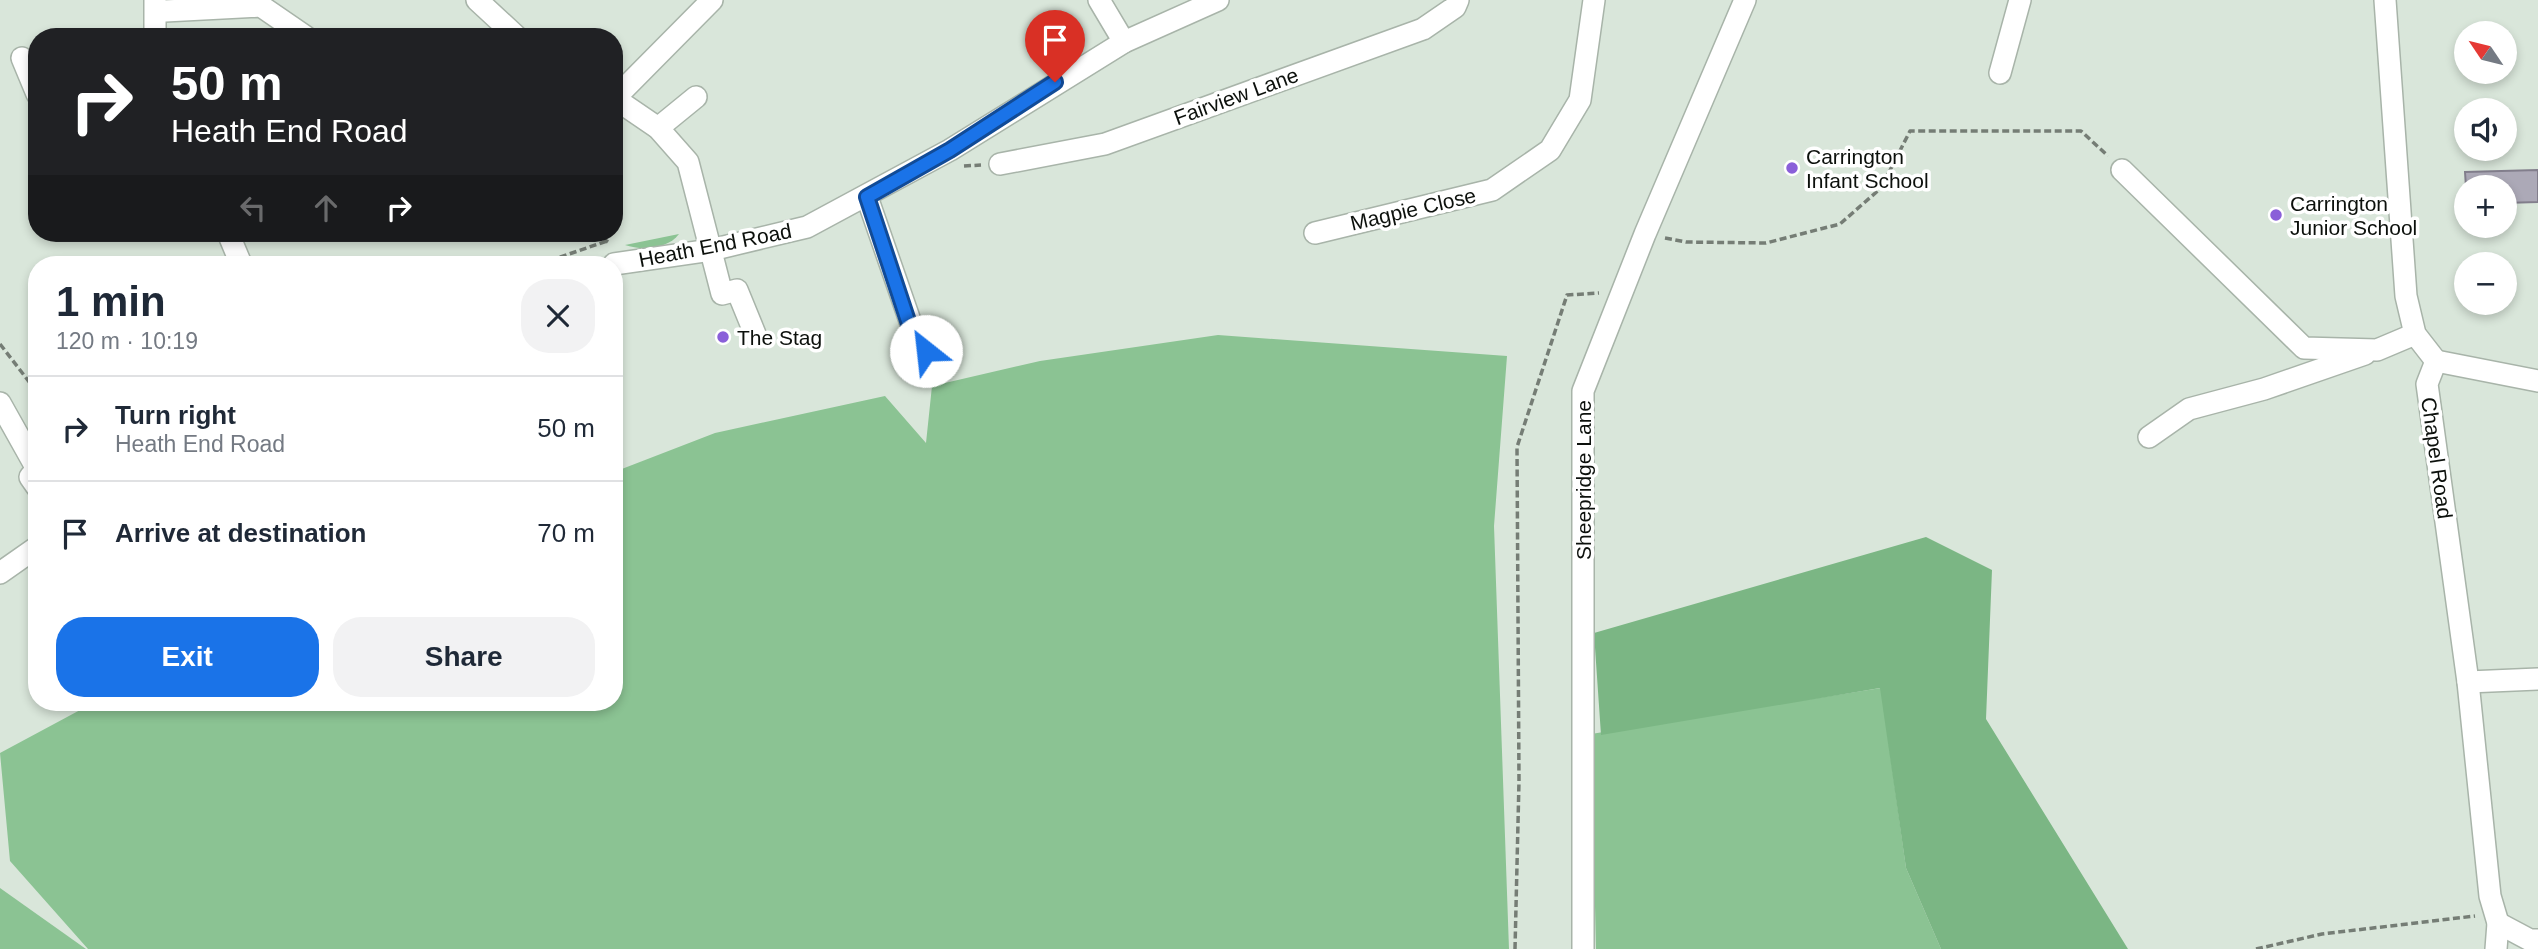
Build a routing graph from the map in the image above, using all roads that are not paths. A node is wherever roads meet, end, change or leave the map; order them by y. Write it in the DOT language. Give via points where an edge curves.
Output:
graph roads {
  1 [pos="477,0"];
  2 [pos="712,0"];
  3 [pos="1099,0"];
  4 [pos="1218,0"];
  5 [pos="1458,0"];
  6 [pos="1594,0"];
  7 [pos="1745,0"];
  8 [pos="2020,0"];
  9 [pos="2385,0"];
  10 [pos="160,5"];
  11 [pos="156,28"];
  12 [pos="293,28"];
  13 [pos="507,28"];
  14 [pos="1124,42"];
  15 [pos="22,58"];
  16 [pos="28,72"];
  17 [pos="2000,73"];
  18 [pos="623,89"];
  19 [pos="696,97"];
  20 [pos="623,104"];
  21 [pos="658,128"];
  22 [pos="1000,164"];
  23 [pos="2122,170"];
  24 [pos="867,197"];
  25 [pos="1315,233"];
  26 [pos="711,250"];
  27 [pos="623,263"];
  28 [pos="755,334"];
  29 [pos="2414,334"];
  30 [pos="2377,350"];
  31 [pos="948,353"];
  32 [pos="2436,361"];
  33 [pos="2538,381"];
  34 [pos="0,403"];
  35 [pos="2149,437"];
  36 [pos="28,453"];
  37 [pos="28,553"];
  38 [pos="0,573"];
  39 [pos="2538,679"];
  40 [pos="2468,682"];
  41 [pos="2496,918"];
  42 [pos="2538,940"];
  43 [pos="1583,949"];
  44 [pos="2496,949"];
  1 -- 13 [label="street"];
  2 -- 18 [label="street"];
  3 -- 14 [label="street"];
  4 -- 14 [label="street, Heath End Road"];
  5 -- 22 [label="street, Fairview Lane" via="1423,29 1105,144"];
  6 -- 25 [label="street, Magpie Close" via="1580,100 1550,150 1492,190"];
  7 -- 43 [label="street, Sheepridge Lane" via="1583,391"];
  8 -- 17 [label="street"];
  9 -- 29 [label="street" via="2406,296"];
  10 -- 11 [label="street"];
  10 -- 12 [label="street" via="261,6"];
  14 -- 24 [label="street, Heath End Road"];
  15 -- 16 [label="street"];
  19 -- 21 [label="street"];
  20 -- 21 [label="street"];
  21 -- 26 [label="street" via="688,162"];
  23 -- 30 [label="street" via="2304,348"];
  24 -- 26 [label="street, Heath End Road" via="807,227"];
  24 -- 31 [label="street" via="917,341 926,351"];
  26 -- 27 [label="street, Heath End Road"];
  26 -- 28 [label="street" via="722,294 737,290"];
  29 -- 30 [label="street"];
  29 -- 32 [label="street"];
  30 -- 35 [label="street" via="2189,409"];
  32 -- 33 [label="street"];
  32 -- 40 [label="street, Chapel Road" via="2427,384"];
  34 -- 36 [label="street"];
  37 -- 38 [label="street"];
  39 -- 40 [label="street"];
  40 -- 41 [label="street, Chapel Road"];
  41 -- 42 [label="street" via="2530,940"];
  41 -- 44 [label="street, Chapel Road"];
}
